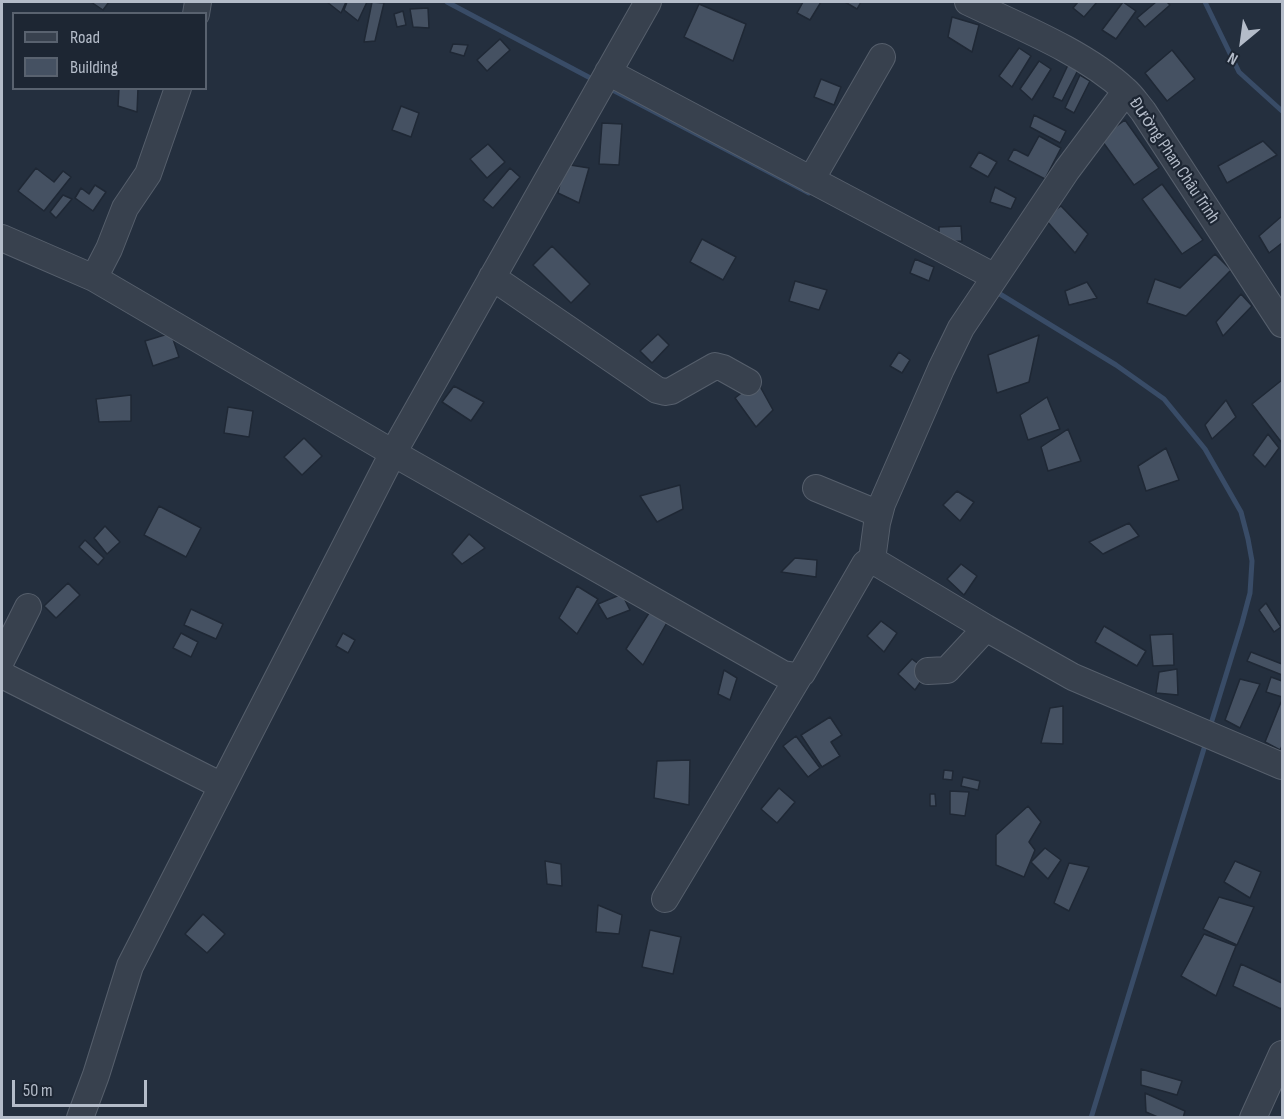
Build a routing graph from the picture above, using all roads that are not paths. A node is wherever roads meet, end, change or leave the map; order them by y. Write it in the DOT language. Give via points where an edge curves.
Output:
graph roads {
  1 [pos="648,2"];
  2 [pos="968,2"];
  3 [pos="882,57"];
  4 [pos="604,80"];
  5 [pos="177,90"];
  6 [pos="1126,91"];
  7 [pos="811,180"];
  8 [pos="2,238"];
  9 [pos="492,276"];
  10 [pos="94,278"];
  11 [pos="989,286"];
  12 [pos="1282,324"];
  13 [pos="748,382"];
  14 [pos="393,453"];
  15 [pos="816,488"];
  16 [pos="879,514"];
  17 [pos="872,560"];
  18 [pos="28,607"];
  19 [pos="986,628"];
  20 [pos="2,659"];
  21 [pos="928,671"];
  22 [pos="2,673"];
  23 [pos="799,676"];
  24 [pos="1282,765"];
  25 [pos="222,786"];
  26 [pos="665,899"];
  27 [pos="1282,1054"];
  28 [pos="80,1118"];
  29 [pos="1253,1118"];
  1 -- 4 [label="street"];
  2 -- 6 [label="street, Đường Phan Châu Trinh" via="1064,49"];
  3 -- 7 [label="street"];
  4 -- 7 [label="street"];
  4 -- 9 [label="street"];
  5 -- 10 [label="street" via="148,174 125,208"];
  6 -- 11 [label="street"];
  6 -- 12 [label="street, Đường Phan Châu Trinh"];
  7 -- 11 [label="street"];
  8 -- 10 [label="street"];
  9 -- 13 [label="street" via="657,390 671,391 715,366"];
  9 -- 14 [label="street"];
  10 -- 14 [label="street"];
  11 -- 16 [label="street" via="940,369"];
  14 -- 23 [label="street" via="783,674"];
  14 -- 25 [label="street"];
  15 -- 16 [label="street"];
  16 -- 17 [label="street"];
  17 -- 19 [label="street"];
  17 -- 23 [label="street" via="865,564"];
  18 -- 20 [label="street"];
  19 -- 21 [label="street" via="947,670"];
  19 -- 24 [label="street" via="1073,677"];
  22 -- 25 [label="street"];
  23 -- 26 [label="street"];
  25 -- 28 [label="street" via="130,966"];
  27 -- 29 [label="street"];
}
